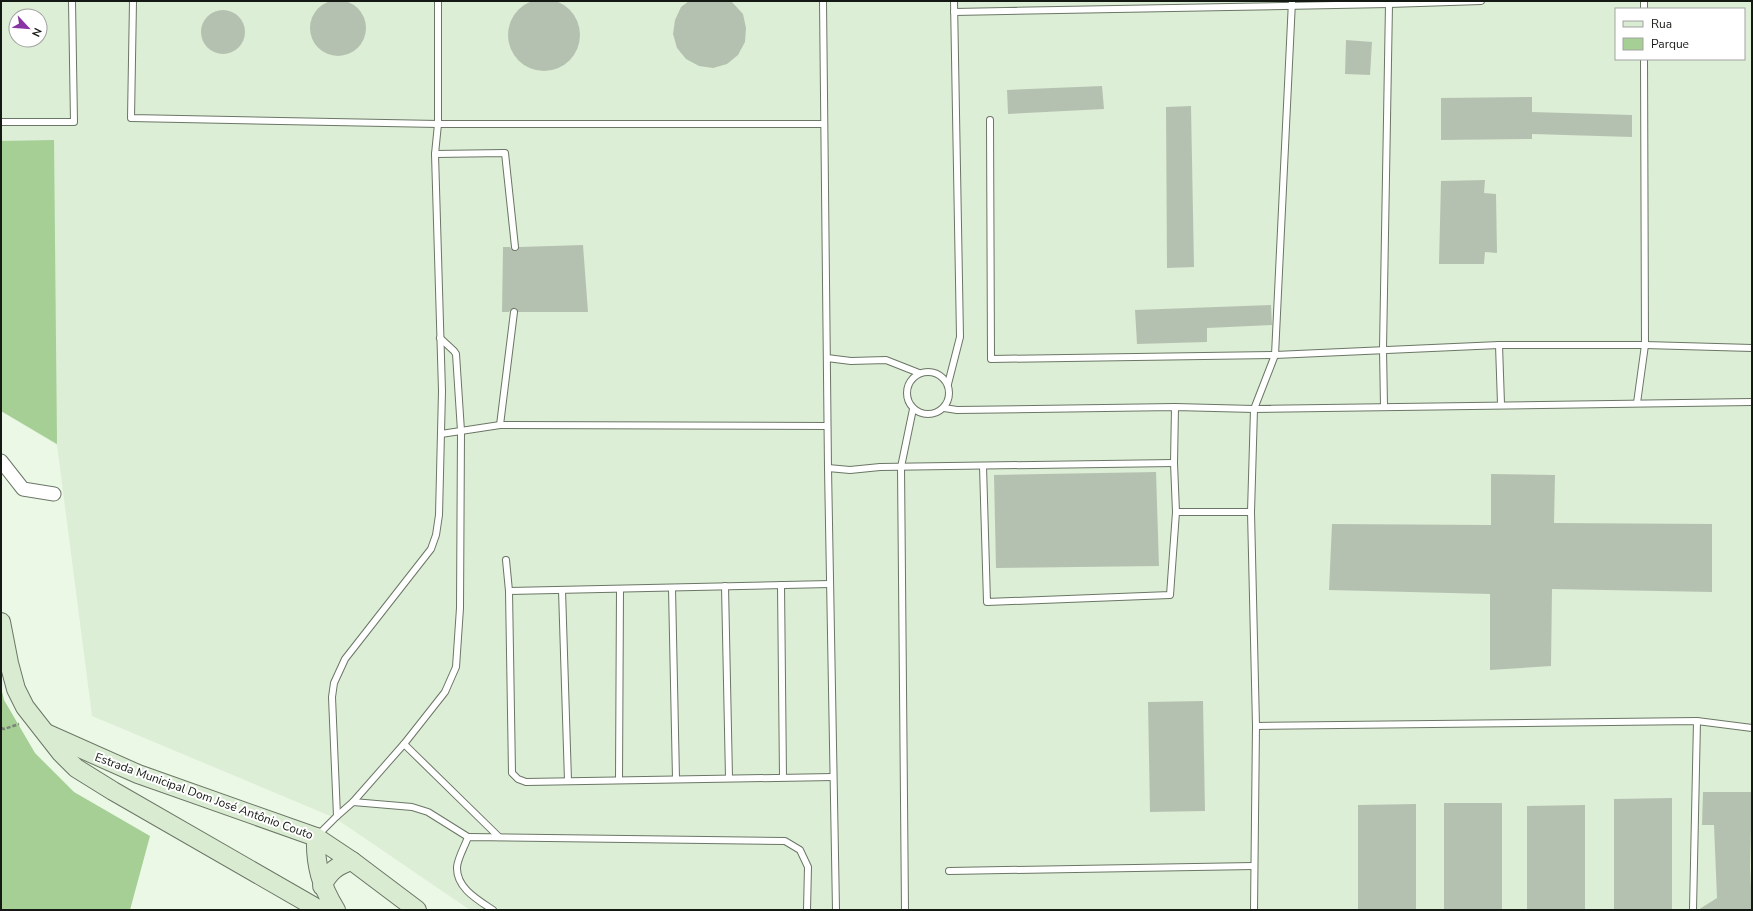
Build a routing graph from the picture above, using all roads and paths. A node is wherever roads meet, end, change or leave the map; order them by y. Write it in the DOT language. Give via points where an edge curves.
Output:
graph roads {
  1 [pos="72,1"];
  2 [pos="133,1"];
  3 [pos="438,1"];
  4 [pos="823,1"];
  5 [pos="954,1"];
  6 [pos="1481,1"];
  7 [pos="1292,4"];
  8 [pos="1389,4"];
  9 [pos="954,12"];
  10 [pos="1644,60"];
  11 [pos="990,120"];
  12 [pos="1,122"];
  13 [pos="438,124"];
  14 [pos="824,124"];
  15 [pos="435,154"];
  16 [pos="515,247"];
  17 [pos="514,312"];
  18 [pos="440,338"];
  19 [pos="1499,345"];
  20 [pos="1645,345"];
  21 [pos="1752,348"];
  22 [pos="1383,349"];
  23 [pos="1275,355"];
  24 [pos="827,358"];
  25 [pos="919,373"];
  26 [pos="948,384"];
  27 [pos="1752,402"];
  28 [pos="1637,403"];
  29 [pos="1501,404"];
  30 [pos="1384,406"];
  31 [pos="944,408"];
  32 [pos="1175,408"];
  33 [pos="913,409"];
  34 [pos="1254,409"];
  35 [pos="500,424"];
  36 [pos="827,426"];
  37 [pos="461,431"];
  38 [pos="441,434"];
  39 [pos="1,461"];
  40 [pos="1174,463"];
  41 [pos="983,466"];
  42 [pos="901,467"];
  43 [pos="828,468"];
  44 [pos="54,494"];
  45 [pos="1176,512"];
  46 [pos="1251,512"];
  47 [pos="506,560"];
  48 [pos="830,584"];
  49 [pos="781,585"];
  50 [pos="725,586"];
  51 [pos="672,588"];
  52 [pos="620,589"];
  53 [pos="562,590"];
  54 [pos="509,591"];
  55 [pos="1,622"];
  56 [pos="1697,721"];
  57 [pos="1256,726"];
  58 [pos="1751,727"];
  59 [pos="45,733"];
  60 [pos="404,744"];
  61 [pos="833,776"];
  62 [pos="783,777"];
  63 [pos="729,778"];
  64 [pos="676,779"];
  65 [pos="619,780"];
  66 [pos="568,781"];
  67 [pos="353,802"];
  68 [pos="338,816"];
  69 [pos="316,837"];
  70 [pos="468,837"];
  71 [pos="498,838"];
  72 [pos="352,861"];
  73 [pos="1254,866"];
  74 [pos="949,871"];
  75 [pos="322,886"];
  76 [pos="320,910"];
  77 [pos="336,910"];
  78 [pos="417,910"];
  79 [pos="493,910"];
  80 [pos="807,910"];
  81 [pos="836,910"];
  82 [pos="905,910"];
  83 [pos="1254,910"];
  84 [pos="1694,910"];
  1 -- 12 [label="lane" via="74,122"];
  2 -- 13 [label="lane" via="131,118"];
  3 -- 13 [label="lane"];
  4 -- 14 [label="lane"];
  5 -- 9 [label="lane"];
  6 -- 8 [label="lane"];
  7 -- 8 [label="lane"];
  7 -- 9 [label="lane"];
  7 -- 23 [label="lane"];
  8 -- 22 [label="lane"];
  9 -- 26 [label="lane" via="960,337"];
  10 -- 20 [label="lane"];
  11 -- 23 [label="lane" via="991,359"];
  13 -- 14 [label="lane"];
  13 -- 15 [label="lane"];
  14 -- 24 [label="lane"];
  15 -- 16 [label="lane" via="505,153"];
  15 -- 18 [label="lane"];
  17 -- 35 [label="lane"];
  18 -- 37 [label="lane" via="456,354"];
  18 -- 38 [label="lane"];
  19 -- 20 [label="lane"];
  19 -- 22 [label="lane"];
  19 -- 29 [label="lane"];
  20 -- 21 [label="lane"];
  20 -- 28 [label="lane"];
  22 -- 23 [label="lane"];
  22 -- 30 [label="lane"];
  23 -- 34 [label="lane"];
  24 -- 25 [label="lane" via="851,361 886,360"];
  24 -- 36 [label="lane"];
  25 -- 26 [label="lane" via="936,373"];
  25 -- 33 [label="lane" via="912,378 906,394"];
  26 -- 31 [label="lane" via="950,393"];
  27 -- 28 [label="lane"];
  28 -- 29 [label="lane"];
  29 -- 30 [label="lane"];
  30 -- 34 [label="lane"];
  31 -- 32 [label="lane"];
  31 -- 33 [label="lane" via="928,415 920,414"];
  32 -- 34 [label="lane"];
  32 -- 40 [label="lane"];
  33 -- 42 [label="lane"];
  34 -- 46 [label="lane"];
  35 -- 36 [label="lane"];
  35 -- 37 [label="lane"];
  36 -- 43 [label="lane"];
  37 -- 38 [label="lane"];
  37 -- 60 [label="lane" via="460,608 456,667 445,692"];
  38 -- 68 [label="lane" via="439,515 431,549 345,659 334,683 332,697"];
  39 -- 44 [label="street" via="23,489"];
  40 -- 41 [label="lane"];
  40 -- 45 [label="lane"];
  41 -- 42 [label="lane"];
  41 -- 45 [label="lane" via="987,602 1170,596"];
  42 -- 43 [label="lane" via="850,470"];
  42 -- 82 [label="lane"];
  43 -- 48 [label="lane"];
  45 -- 46 [label="lane"];
  46 -- 57 [label="lane"];
  47 -- 54 [label="lane"];
  48 -- 49 [label="lane"];
  48 -- 61 [label="lane"];
  49 -- 50 [label="lane"];
  49 -- 62 [label="lane"];
  50 -- 51 [label="lane"];
  50 -- 63 [label="lane"];
  51 -- 52 [label="lane"];
  51 -- 64 [label="lane"];
  52 -- 53 [label="lane"];
  52 -- 65 [label="lane"];
  53 -- 54 [label="lane"];
  53 -- 66 [label="lane"];
  54 -- 66 [label="lane" via="512,773 526,782"];
  55 -- 59 [label="main road, Estrada Municipal Dom José Antônio Couto" via="16,689 25,707"];
  56 -- 57 [label="lane"];
  56 -- 58 [label="lane"];
  56 -- 84 [label="lane"];
  57 -- 73 [label="lane"];
  59 -- 69 [label="main road, Estrada Municipal Dom José Antônio Couto" via="138,774"];
  59 -- 76 [label="main road, Estrada Municipal Dom José Antônio Couto" via="76,768 100,784"];
  60 -- 67 [label="lane"];
  60 -- 71 [label="lane"];
  61 -- 62 [label="lane"];
  61 -- 81 [label="lane"];
  62 -- 63 [label="lane"];
  63 -- 64 [label="lane"];
  64 -- 65 [label="lane"];
  65 -- 66 [label="lane"];
  67 -- 68 [label="lane"];
  67 -- 70 [label="lane" via="412,807 428,812"];
  68 -- 69 [label="lane"];
  69 -- 72 [label="main road, Estrada Municipal Dom José Antônio Couto"];
  69 -- 75 [label="main road" via="316,854"];
  70 -- 71 [label="lane"];
  70 -- 79 [label="lane" via="457,866 458,878 463,887 475,898"];
  71 -- 80 [label="lane" via="785,841 800,850 808,866"];
  72 -- 75 [label="main road" via="339,864"];
  72 -- 78 [label="main road, Estrada Municipal Dom José Antônio Couto"];
  73 -- 74 [label="lane"];
  73 -- 83 [label="lane"];
  75 -- 77 [label="main road"];
}
